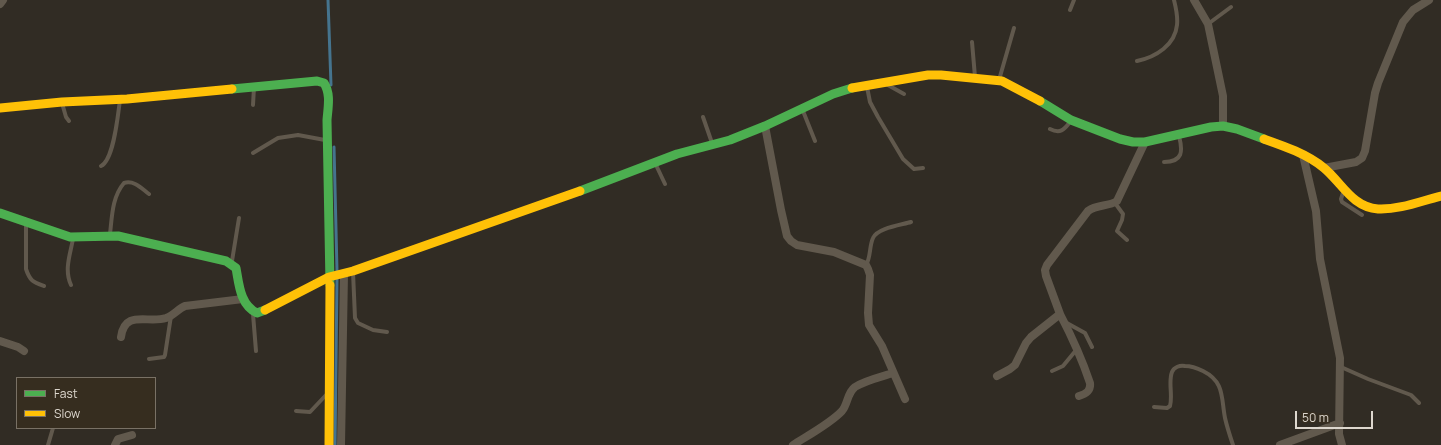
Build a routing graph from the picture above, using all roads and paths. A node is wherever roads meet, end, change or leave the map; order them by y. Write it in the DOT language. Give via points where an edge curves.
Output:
graph roads {
  1 [pos="3,0"];
  2 [pos="1074,0"];
  3 [pos="1174,0"];
  4 [pos="1194,0"];
  5 [pos="1429,0"];
  6 [pos="0,4"];
  7 [pos="1231,7"];
  8 [pos="1070,10"];
  9 [pos="1208,24"];
  10 [pos="1014,28"];
  11 [pos="972,42"];
  12 [pos="1138,61"];
  13 [pos="975,78"];
  14 [pos="999,81"];
  15 [pos="882,82"];
  16 [pos="867,85"];
  17 [pos="254,87"];
  18 [pos="904,94"];
  19 [pos="120,99"];
  20 [pos="62,102"];
  21 [pos="253,105"];
  22 [pos="0,108"];
  23 [pos="802,108"];
  24 [pos="703,117"];
  25 [pos="1071,120"];
  26 [pos="69,121"];
  27 [pos="766,126"];
  28 [pos="1223,126"];
  29 [pos="1050,129"];
  30 [pos="1178,134"];
  31 [pos="328,141"];
  32 [pos="815,141"];
  33 [pos="1145,142"];
  34 [pos="712,144"];
  35 [pos="252,153"];
  36 [pos="1303,155"];
  37 [pos="1164,162"];
  38 [pos="655,163"];
  39 [pos="101,166"];
  40 [pos="923,168"];
  41 [pos="1324,168"];
  42 [pos="665,184"];
  43 [pos="1344,191"];
  44 [pos="149,194"];
  45 [pos="1441,196"];
  46 [pos="1115,203"];
  47 [pos="0,213"];
  48 [pos="1362,215"];
  49 [pos="239,218"];
  50 [pos="26,222"];
  51 [pos="911,222"];
  52 [pos="110,236"];
  53 [pos="73,237"];
  54 [pos="1127,240"];
  55 [pos="232,264"];
  56 [pos="866,266"];
  57 [pos="347,273"];
  58 [pos="331,276"];
  59 [pos="71,285"];
  60 [pos="44,286"];
  61 [pos="243,299"];
  62 [pos="253,311"];
  63 [pos="171,316"];
  64 [pos="1062,317"];
  65 [pos="387,332"];
  66 [pos="121,337"];
  67 [pos="0,341"];
  68 [pos="1092,347"];
  69 [pos="1077,349"];
  70 [pos="256,350"];
  71 [pos="24,351"];
  72 [pos="149,359"];
  73 [pos="1341,367"];
  74 [pos="1052,371"];
  75 [pos="894,373"];
  76 [pos="998,376"];
  77 [pos="330,393"];
  78 [pos="1079,396"];
  79 [pos="905,399"];
  80 [pos="1419,403"];
  81 [pos="1154,407"];
  82 [pos="296,411"];
  83 [pos="1340,423"];
  84 [pos="53,429"];
  85 [pos="132,435"];
  86 [pos="48,445"];
  87 [pos="115,445"];
  88 [pos="329,445"];
  89 [pos="341,445"];
  90 [pos="793,445"];
  91 [pos="1233,445"];
  92 [pos="1280,445"];
  93 [pos="1342,445"];
  1 -- 6 [label="street"];
  2 -- 8 [label="lane"];
  3 -- 12 [label="lane" via="1178,25 1171,42 1161,51"];
  4 -- 9 [label="street"];
  5 -- 41 [label="street" via="1414,10 1403,22 1378,83 1362,158 1356,162"];
  7 -- 9 [label="lane"];
  9 -- 28 [label="street" via="1223,96"];
  10 -- 14 [label="lane"];
  11 -- 13 [label="lane"];
  13 -- 14 [label="street"];
  13 -- 15 [label="street" via="928,75"];
  14 -- 25 [label="street" via="1015,87"];
  15 -- 16 [label="street"];
  15 -- 18 [label="lane"];
  16 -- 23 [label="street" via="833,94"];
  16 -- 40 [label="lane" via="870,102 903,159 914,169"];
  17 -- 19 [label="street"];
  17 -- 21 [label="lane"];
  17 -- 31 [label="street" via="317,81 324,83 328,90"];
  19 -- 20 [label="street"];
  19 -- 39 [label="lane" via="110,152"];
  20 -- 22 [label="street"];
  20 -- 26 [label="lane"];
  23 -- 27 [label="street"];
  23 -- 32 [label="lane"];
  24 -- 34 [label="lane"];
  25 -- 29 [label="lane" via="1062,131"];
  25 -- 33 [label="street" via="1120,139"];
  27 -- 34 [label="street"];
  27 -- 56 [label="street" via="787,236 797,245 834,252"];
  28 -- 30 [label="street"];
  28 -- 36 [label="street" via="1290,148"];
  30 -- 33 [label="street"];
  30 -- 37 [label="lane" via="1181,153 1177,160"];
  31 -- 35 [label="lane" via="288,136 278,138"];
  31 -- 58 [label="street"];
  33 -- 46 [label="street"];
  34 -- 38 [label="street"];
  36 -- 41 [label="street"];
  36 -- 73 [label="street" via="1316,211 1320,260"];
  38 -- 42 [label="lane"];
  38 -- 57 [label="street"];
  41 -- 43 [label="street"];
  43 -- 45 [label="street" via="1362,205 1377,210 1391,209"];
  43 -- 48 [label="lane" via="1342,202"];
  44 -- 52 [label="lane" via="132,182 124,183 116,195"];
  46 -- 54 [label="lane" via="1123,214 1117,231"];
  46 -- 64 [label="street" via="1097,206 1088,211 1047,265 1046,276"];
  47 -- 50 [label="street"];
  49 -- 55 [label="lane"];
  50 -- 53 [label="street"];
  50 -- 60 [label="lane" via="26,270 34,282"];
  51 -- 56 [label="lane" via="877,233 873,237"];
  52 -- 53 [label="street"];
  52 -- 55 [label="street"];
  53 -- 59 [label="lane" via="67,269"];
  55 -- 61 [label="street" via="236,268"];
  56 -- 75 [label="street" via="870,275 869,325"];
  57 -- 58 [label="street"];
  57 -- 65 [label="lane" via="358,323 373,330"];
  57 -- 89 [label="street"];
  58 -- 62 [label="street" via="262,312"];
  58 -- 77 [label="street"];
  61 -- 62 [label="street"];
  61 -- 63 [label="street" via="185,306 178,308"];
  62 -- 70 [label="lane"];
  63 -- 66 [label="street" via="131,320 123,327"];
  63 -- 72 [label="lane" via="164,357"];
  64 -- 68 [label="lane" via="1085,333"];
  64 -- 69 [label="street"];
  64 -- 76 [label="street" via="1031,337 1014,365"];
  67 -- 71 [label="street"];
  69 -- 74 [label="lane" via="1063,366"];
  69 -- 78 [label="street" via="1090,383 1088,391"];
  73 -- 80 [label="lane" via="1411,395"];
  73 -- 83 [label="street"];
  75 -- 79 [label="street"];
  75 -- 90 [label="street" via="854,388 842,412"];
  77 -- 82 [label="lane" via="310,412"];
  77 -- 88 [label="street"];
  81 -- 91 [label="lane" via="1170,406 1171,375 1174,368 1184,365 1200,370 1214,378 1219,386"];
  83 -- 92 [label="street"];
  83 -- 93 [label="street"];
  84 -- 86 [label="lane"];
  85 -- 87 [label="street" via="118,439"];
}
